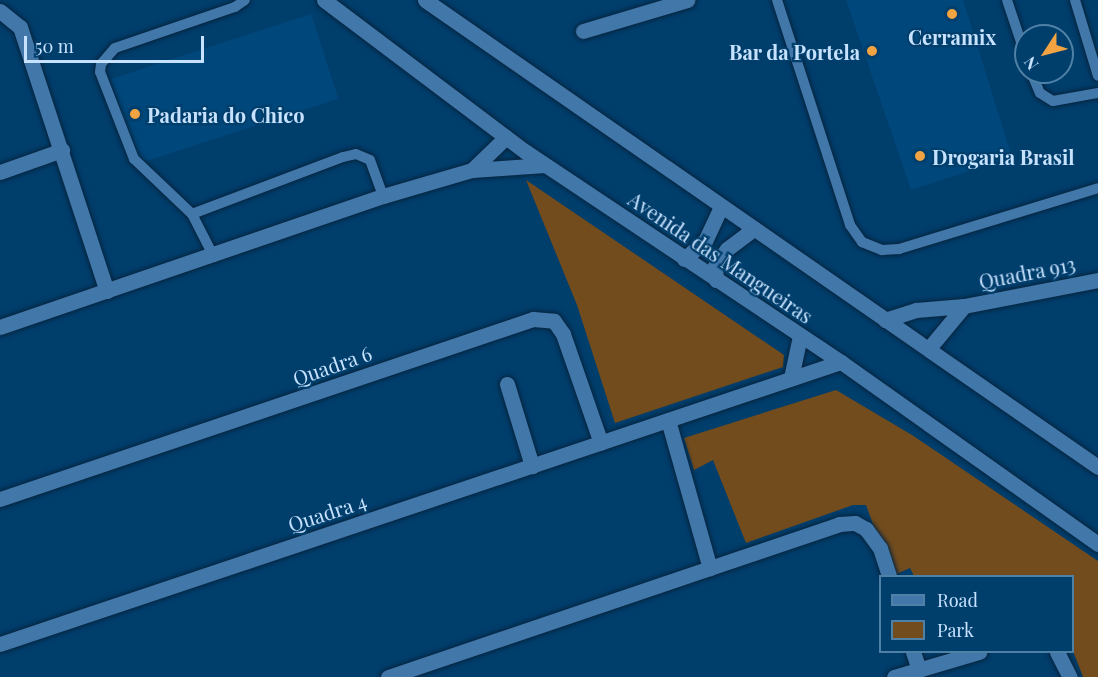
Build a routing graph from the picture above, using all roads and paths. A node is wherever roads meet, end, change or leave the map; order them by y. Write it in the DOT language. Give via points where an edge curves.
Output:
graph roads {
  1 [pos="245,0"];
  2 [pos="324,0"];
  3 [pos="687,0"];
  4 [pos="777,0"];
  5 [pos="1007,0"];
  6 [pos="1075,0"];
  7 [pos="429,1"];
  8 [pos="0,11"];
  9 [pos="1015,24"];
  10 [pos="583,31"];
  11 [pos="1098,76"];
  12 [pos="1036,84"];
  13 [pos="1098,93"];
  14 [pos="506,137"];
  15 [pos="62,150"];
  16 [pos="545,165"];
  17 [pos="472,170"];
  18 [pos="0,172"];
  19 [pos="1098,188"];
  20 [pos="383,196"];
  21 [pos="721,206"];
  22 [pos="192,214"];
  23 [pos="754,229"];
  24 [pos="214,257"];
  25 [pos="684,259"];
  26 [pos="716,280"];
  27 [pos="1098,280"];
  28 [pos="107,291"];
  29 [pos="964,306"];
  30 [pos="885,320"];
  31 [pos="0,327"];
  32 [pos="800,336"];
  33 [pos="930,347"];
  34 [pos="840,362"];
  35 [pos="791,378"];
  36 [pos="507,384"];
  37 [pos="668,420"];
  38 [pos="601,443"];
  39 [pos="532,466"];
  40 [pos="1098,467"];
  41 [pos="0,499"];
  42 [pos="1098,544"];
  43 [pos="710,568"];
  44 [pos="889,575"];
  45 [pos="0,644"];
  46 [pos="914,653"];
  47 [pos="972,653"];
  48 [pos="1058,653"];
  49 [pos="919,669"];
  50 [pos="388,677"];
  51 [pos="894,677"];
  52 [pos="1070,677"];
  1 -- 22 [label="lane" via="115,48 101,64 100,72 134,159"];
  2 -- 14 [label="street, Avenida das Mangueiras"];
  3 -- 10 [label="street"];
  4 -- 19 [label="lane" via="850,225 862,242 882,250 899,249"];
  5 -- 9 [label="lane"];
  6 -- 11 [label="lane"];
  7 -- 21 [label="street, Avenida das Mangueiras"];
  8 -- 15 [label="street" via="20,27"];
  12 -- 13 [label="lane" via="1040,93 1053,101"];
  14 -- 16 [label="street, Avenida das Mangueiras"];
  14 -- 17 [label="street"];
  15 -- 18 [label="street"];
  15 -- 28 [label="street"];
  16 -- 17 [label="street"];
  16 -- 25 [label="street, Avenida das Mangueiras"];
  17 -- 20 [label="street"];
  20 -- 22 [label="lane" via="369,160 356,154"];
  20 -- 24 [label="street"];
  21 -- 23 [label="street, Avenida das Mangueiras"];
  21 -- 25 [label="street" via="705,241"];
  22 -- 24 [label="lane"];
  23 -- 26 [label="street" via="727,249 715,266"];
  23 -- 30 [label="street, Avenida das Mangueiras"];
  24 -- 28 [label="street"];
  25 -- 26 [label="street, Avenida das Mangueiras"];
  26 -- 32 [label="street, Avenida das Mangueiras"];
  27 -- 29 [label="street, Quadra 913"];
  28 -- 31 [label="street"];
  29 -- 30 [label="street, Quadra 913" via="916,309"];
  29 -- 33 [label="street, Quadra 913"];
  30 -- 33 [label="street, Avenida das Mangueiras"];
  32 -- 34 [label="street, Avenida das Mangueiras"];
  32 -- 35 [label="street"];
  33 -- 40 [label="street, Avenida das Mangueiras"];
  34 -- 35 [label="street, Quadra 4"];
  34 -- 42 [label="street, Avenida das Mangueiras"];
  35 -- 37 [label="street, Quadra 4"];
  36 -- 39 [label="street"];
  37 -- 38 [label="street, Quadra 4"];
  37 -- 43 [label="street"];
  38 -- 39 [label="street, Quadra 4"];
  38 -- 41 [label="street, Quadra 6" via="563,334 554,321 533,319"];
  39 -- 45 [label="street, Quadra 4"];
  43 -- 44 [label="street" via="839,524 855,523 872,536"];
  43 -- 50 [label="street"];
  46 -- 49 [label="street"];
  47 -- 49 [label="street"];
  48 -- 52 [label="street"];
  49 -- 51 [label="street"];
}
